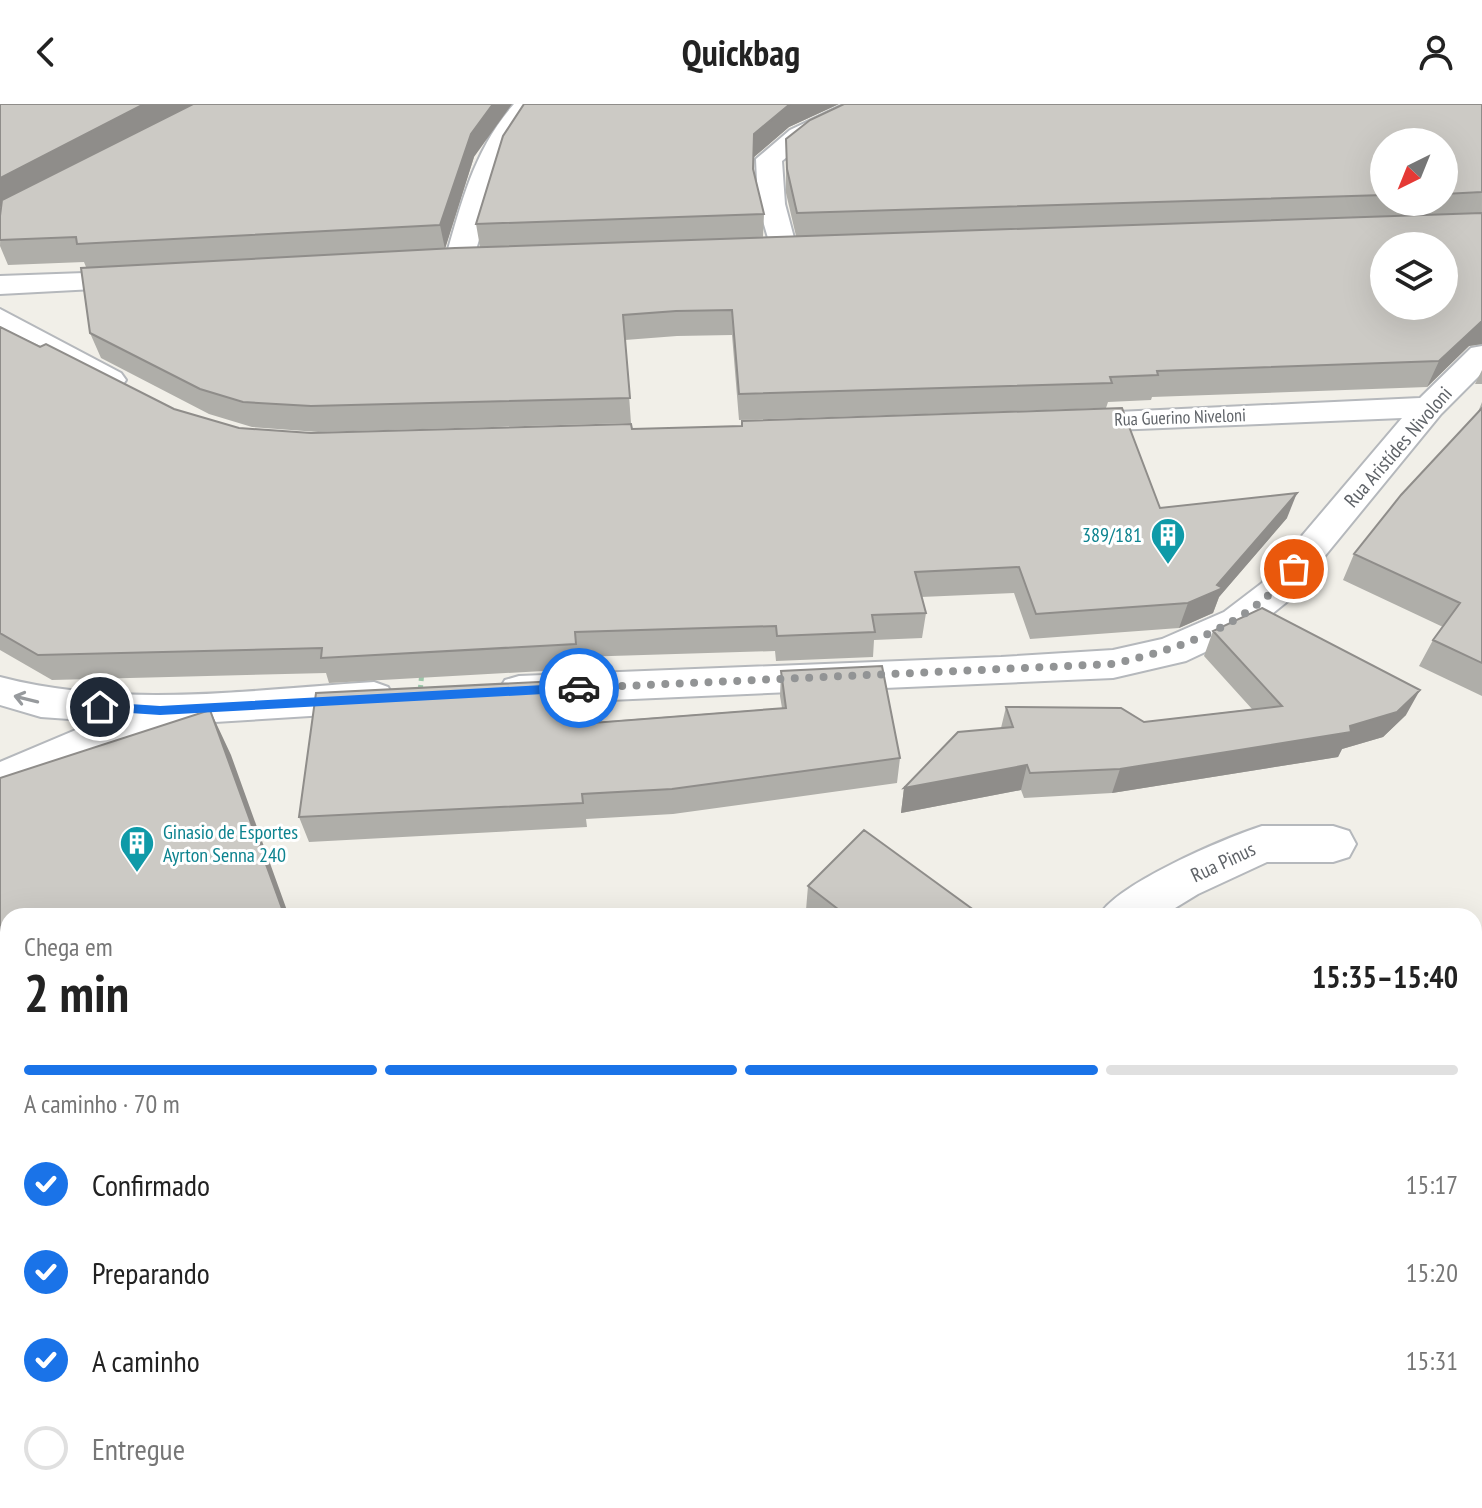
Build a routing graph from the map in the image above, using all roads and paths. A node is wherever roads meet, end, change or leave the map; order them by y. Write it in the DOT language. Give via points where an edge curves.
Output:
graph roads {
  1 [pos="527,104"];
  2 [pos="864,111"];
  3 [pos="815,247"];
  4 [pos="783,249"];
  5 [pos="752,250"];
  6 [pos="490,259"];
  7 [pos="459,260"];
  8 [pos="428,262"];
  9 [pos="167,278"];
  10 [pos="0,285"];
  11 [pos="0,318"];
  12 [pos="1482,355"];
  13 [pos="134,393"];
  14 [pos="1429,407"];
  15 [pos="1031,424"];
  16 [pos="422,678"];
  17 [pos="0,691"];
  18 [pos="483,691"];
  19 [pos="160,711"];
  20 [pos="0,783"];
  21 [pos="1333,844"];
  22 [pos="1136,908"];
  1 -- 7 [label="street" via="502,129 490,154"];
  2 -- 4 [label="street" via="799,135 769,159 773,221"];
  3 -- 4 [label="street"];
  4 -- 5 [label="street"];
  6 -- 7 [label="street"];
  7 -- 8 [label="street"];
  9 -- 10 [label="street"];
  11 -- 13 [label="street"];
  12 -- 14 [label="street, Rua Aristídes Nivoloni"];
  14 -- 15 [label="street, Rua Guerino Niveloni"];
  14 -- 18 [label="street, Rua Aristídes Nivoloni" via="1275,592 1238,621 1172,651 1113,664 1015,670"];
  16 -- 19 [label="street"];
  19 -- 17 [label="street, one-way" via="41,702"];
  19 -- 20 [label="street"];
  21 -- 22 [label="street, Rua Pinus" via="1262,844"];
}
